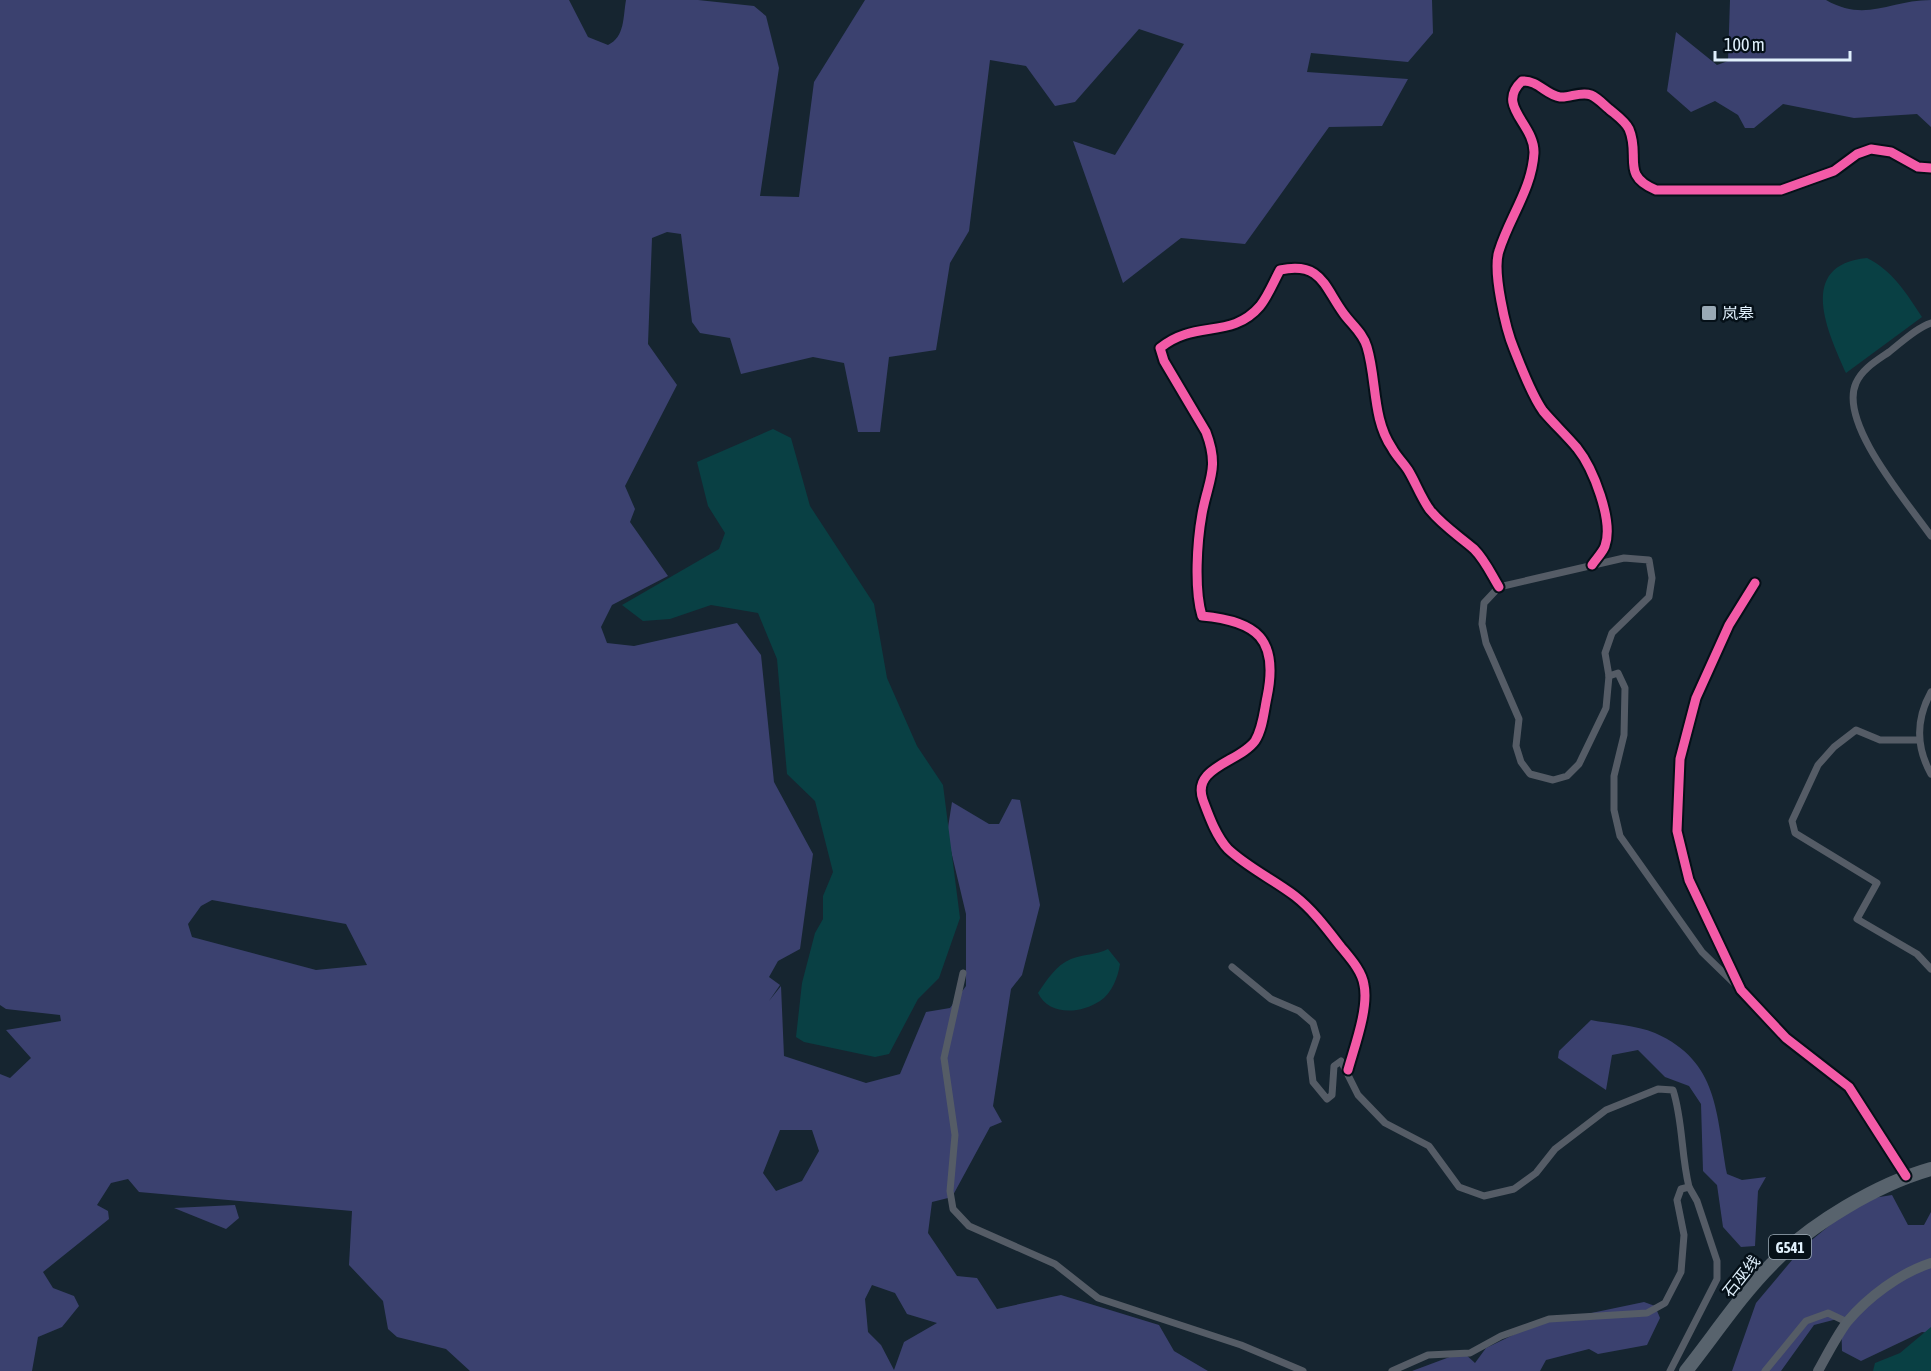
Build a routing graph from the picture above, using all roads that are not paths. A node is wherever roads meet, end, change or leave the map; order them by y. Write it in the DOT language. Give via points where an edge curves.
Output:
graph roads {
  1 [pos="1931,168"];
  2 [pos="1931,323"];
  3 [pos="1931,536"];
  4 [pos="1592,565"];
  5 [pos="1755,583"];
  6 [pos="1499,587"];
  7 [pos="1609,676"];
  8 [pos="1931,692"];
  9 [pos="1919,740"];
  10 [pos="1931,774"];
  11 [pos="1232,967"];
  12 [pos="1931,969"];
  13 [pos="963,973"];
  14 [pos="1741,990"];
  15 [pos="1348,1070"];
  16 [pos="1931,1168"];
  17 [pos="1906,1176"];
  18 [pos="1689,1187"];
  19 [pos="1931,1263"];
  20 [pos="1847,1323"];
  21 [pos="1302,1371"];
  22 [pos="1392,1371"];
  23 [pos="1670,1371"];
  24 [pos="1686,1371"];
  25 [pos="1765,1371"];
  26 [pos="1818,1371"];
  1 -- 4 [label="street" via="1918,167 1891,152 1870,149 1834,171 1781,190 1656,190 1641,184 1633,171 1626,124 1597,98 1583,93 1562,98 1530,80 1517,86 1512,105 1530,131 1534,155 1528,186 1498,254 1503,308 1513,346 1539,403 1578,449 1601,495 1605,546"];
  2 -- 3 [label="street" via="1863,371 1852,402 1872,451"];
  4 -- 6 [label="street"];
  4 -- 7 [label="street" via="1624,558 1649,560 1652,578 1649,597 1612,633 1605,653"];
  5 -- 14 [label="street" via="1729,626 1696,698 1680,759 1677,831 1689,880"];
  6 -- 7 [label="street" via="1484,603 1482,624 1486,643 1519,719 1516,746 1530,774 1553,780 1567,776 1579,764 1606,708"];
  6 -- 15 [label="street" via="1473,549 1429,509 1391,447 1377,405 1362,334 1320,277 1301,268 1281,270 1260,306 1240,323 1184,333 1160,348 1211,445 1214,474 1202,513 1200,540 1198,602 1202,616 1230,619 1257,631 1270,656 1270,686 1261,729 1245,751 1210,772 1202,783 1202,797 1212,824 1228,848 1297,898 1356,967 1364,986 1364,1005"];
  7 -- 14 [label="street" via="1618,673 1625,688 1624,735 1614,776 1614,810 1620,836 1702,952"];
  8 -- 9 [label="street" via="1920,720"];
  9 -- 10 [label="street"];
  9 -- 12 [label="street" via="1880,740 1856,730 1818,765 1792,821 1795,833 1877,883 1857,919 1917,954"];
  11 -- 15 [label="street" via="1271,999 1299,1011 1313,1023 1317,1037 1310,1058 1313,1082 1327,1099 1332,1095 1334,1066 1341,1061"];
  13 -- 21 [label="street" via="944,1058 955,1135 952,1209 969,1227 1055,1264 1098,1298 1241,1345"];
  14 -- 17 [label="street" via="1785,1038 1849,1087"];
  15 -- 18 [label="street" via="1358,1095 1385,1123 1429,1146 1459,1187 1484,1196 1514,1189 1606,1110 1658,1089 1673,1090"];
  16 -- 17 [label="highway, 石巫线 / G541"];
  17 -- 24 [label="highway, 石巫线 / G541" via="1881,1187 1783,1253"];
  18 -- 22 [label="street" via="1681,1189 1677,1200 1684,1235 1681,1272 1665,1303 1647,1313 1549,1319 1501,1336 1470,1353 1428,1355"];
  18 -- 23 [label="street" via="1717,1261 1717,1279"];
  19 -- 20 [label="street" via="1890,1284"];
  20 -- 25 [label="street" via="1828,1313 1806,1321"];
  20 -- 26 [label="street"];
}
